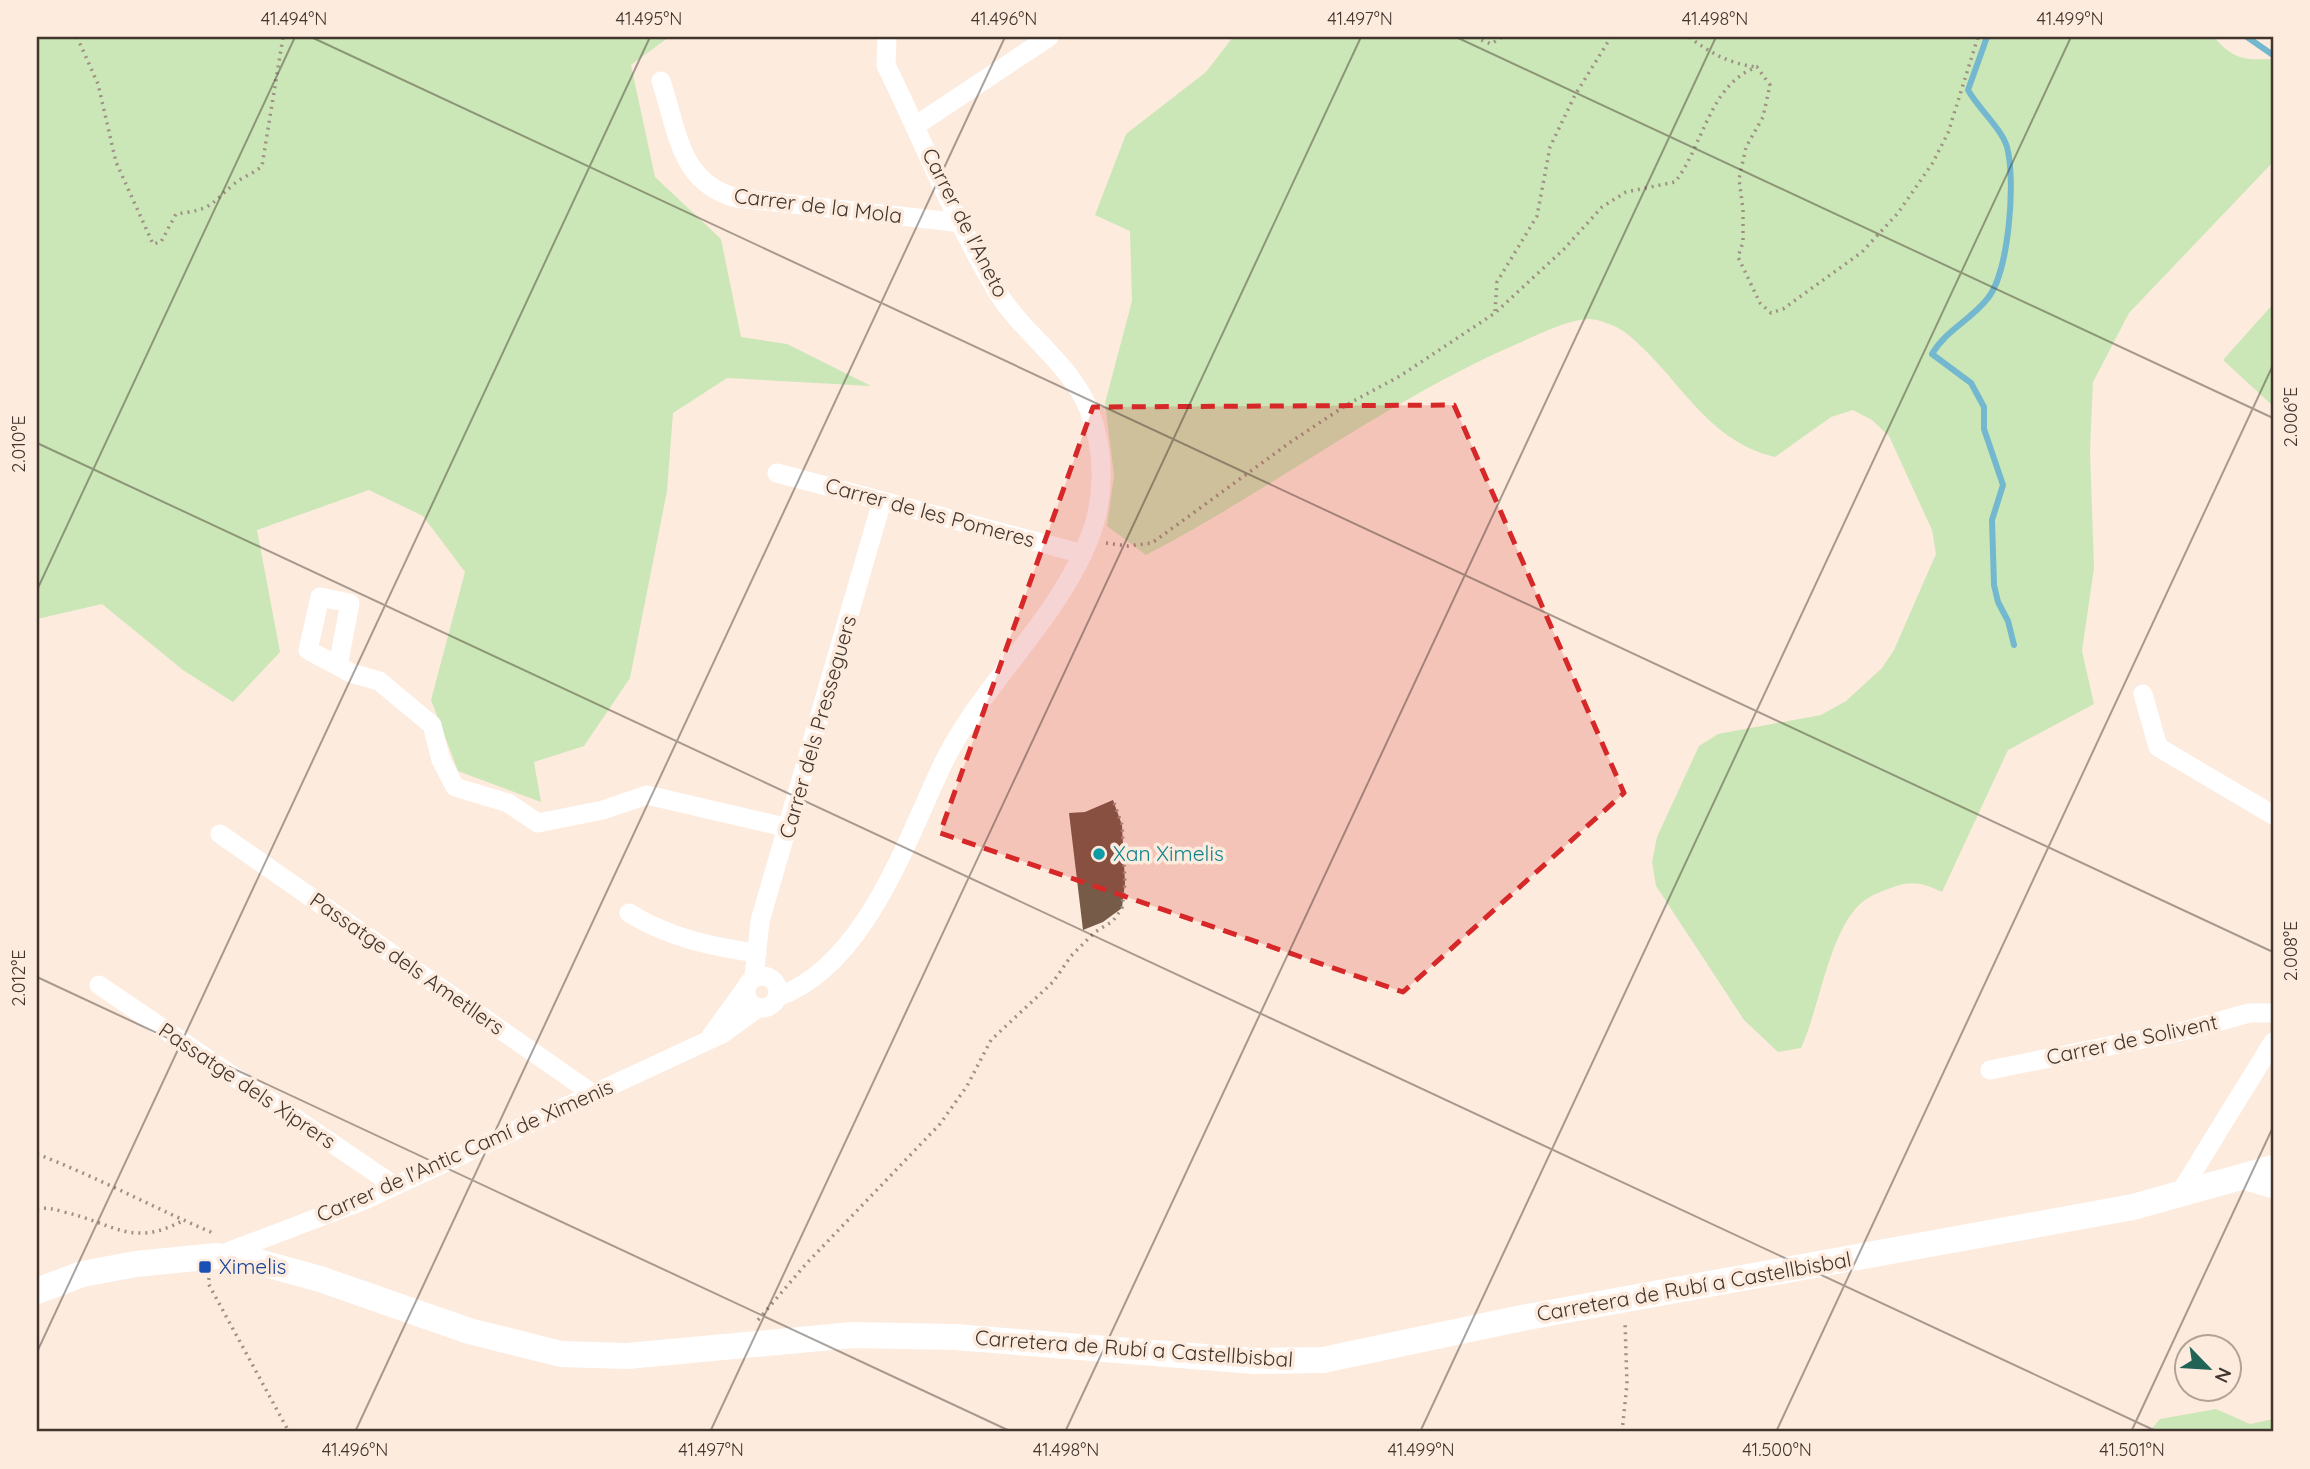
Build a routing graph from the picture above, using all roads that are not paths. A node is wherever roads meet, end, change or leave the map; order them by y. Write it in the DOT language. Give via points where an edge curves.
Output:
graph roads {
  1 [pos="887,37"];
  2 [pos="1049,37"];
  3 [pos="661,81"];
  4 [pos="915,127"];
  5 [pos="963,223"];
  6 [pos="777,473"];
  7 [pos="882,501"];
  8 [pos="1086,548"];
  9 [pos="338,666"];
  10 [pos="2143,694"];
  11 [pos="2273,815"];
  12 [pos="789,828"];
  13 [pos="220,834"];
  14 [pos="629,913"];
  15 [pos="757,953"];
  16 [pos="763,984"];
  17 [pos="99,985"];
  18 [pos="2273,1013"];
  19 [pos="709,1038"];
  20 [pos="2273,1042"];
  21 [pos="1990,1070"];
  22 [pos="593,1094"];
  23 [pos="2273,1168"];
  24 [pos="2235,1178"];
  25 [pos="395,1186"];
  26 [pos="2273,1189"];
  27 [pos="2180,1193"];
  28 [pos="216,1256"];
  29 [pos="37,1291"];
  1 -- 4 [label="street, Carrer de l'Aneto" via="886,65"];
  2 -- 4 [label="street"];
  3 -- 5 [label="street, Carrer de la Mola" via="691,171 717,193"];
  4 -- 5 [label="street, Carrer de l'Aneto"];
  5 -- 8 [label="street, Carrer de l'Aneto" via="995,290 1089,409 1102,464 1098,507"];
  6 -- 7 [label="street, Carrer de les Pomeres"];
  7 -- 8 [label="street, Carrer de les Pomeres"];
  7 -- 12 [label="street, Carrer dels Presseguers"];
  8 -- 16 [label="street" via="947,756 863,926 812,978"];
  9 -- 12 [label="street" via="379,681 432,725 440,760 455,787 508,803 538,823 603,810 647,795"];
  10 -- 11 [label="street" via="2158,747"];
  12 -- 15 [label="street, Carrer dels Presseguers" via="760,921"];
  13 -- 22 [label="street, Passatge dels Ametllers"];
  14 -- 15 [label="street" via="656,930 718,948"];
  15 -- 16 [label="street"];
  16 -- 19 [label="street, Carrer de l'Antic Camí de Ximenis"];
  16 -- 19 [label="street, Carrer de l'Antic Camí de Ximenis" via="747,999 758,1008"];
  17 -- 25 [label="street, Passatge dels Xiprers"];
  18 -- 21 [label="street, Carrer de Solivent" via="2249,1013"];
  19 -- 22 [label="street, Carrer de l'Antic Camí de Ximenis"];
  20 -- 27 [label="street"];
  22 -- 25 [label="street, Carrer de l'Antic Camí de Ximenis"];
  23 -- 24 [label="street, Carretera de Rubí a Castellbisbal"];
  24 -- 26 [label="street"];
  24 -- 27 [label="street, Carretera de Rubí a Castellbisbal"];
  25 -- 28 [label="street, Carrer de l'Antic Camí de Ximenis"];
  27 -- 28 [label="street, Carretera de Rubí a Castellbisbal" via="2133,1207 1624,1299 1323,1360 1255,1361 955,1337 853,1335 626,1356 561,1354 469,1331 320,1279"];
  28 -- 29 [label="street, Carretera de Rubí a Castellbisbal" via="82,1274"];
}
